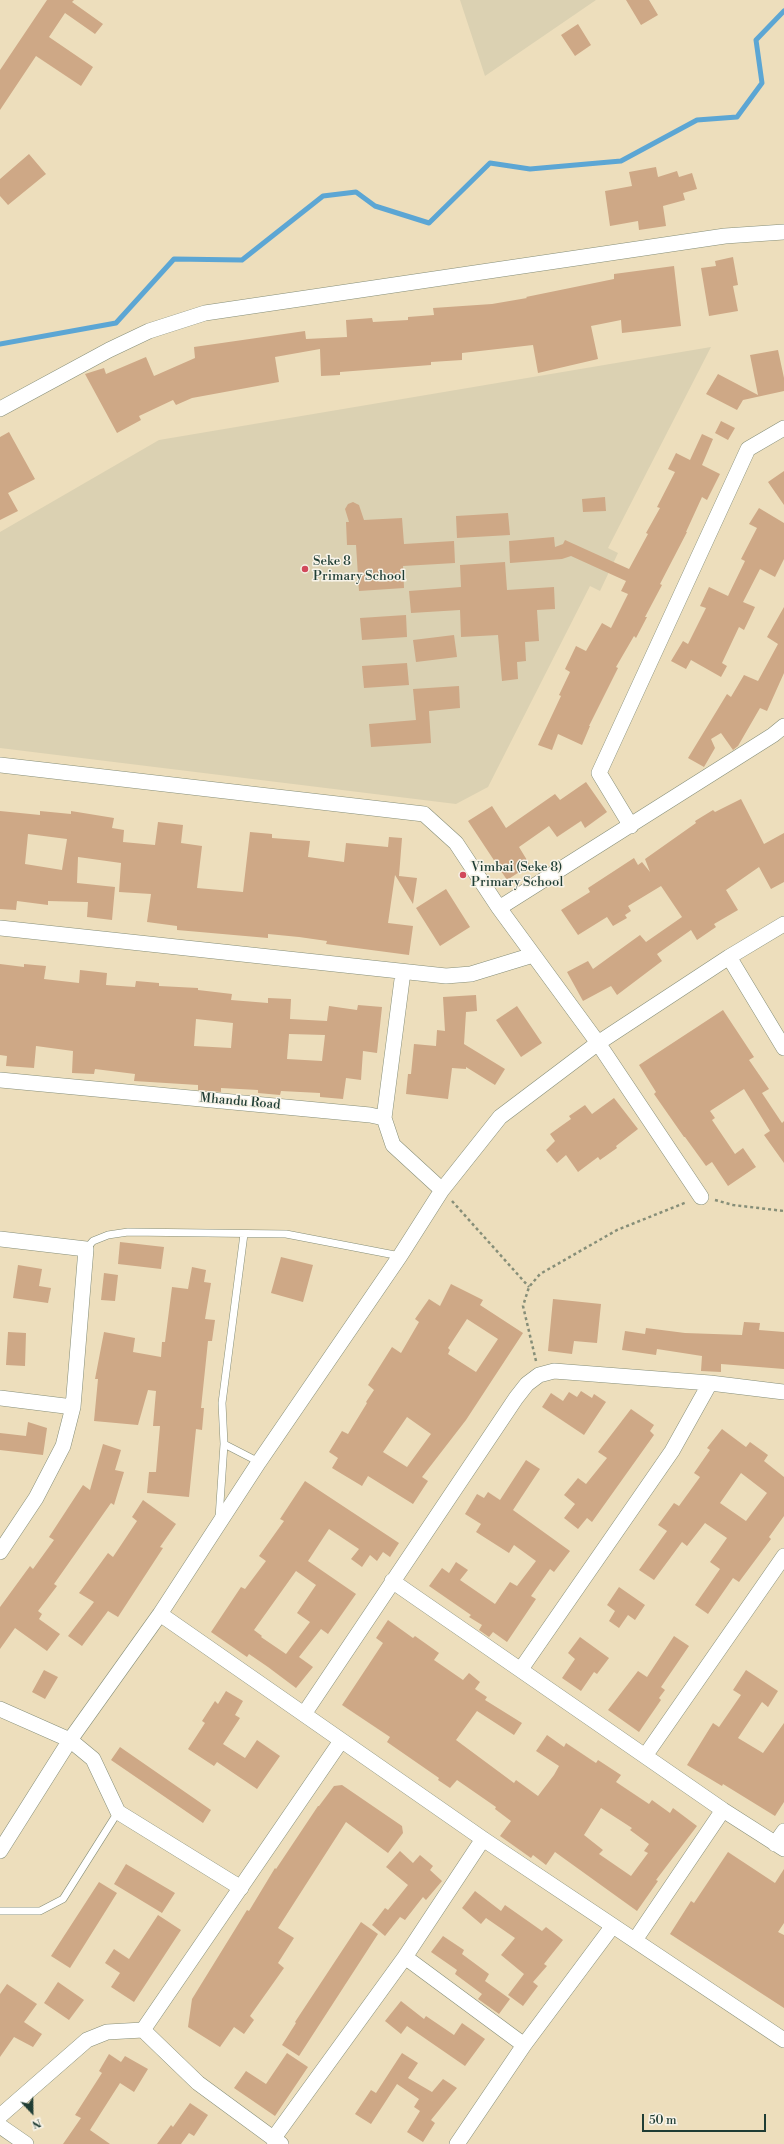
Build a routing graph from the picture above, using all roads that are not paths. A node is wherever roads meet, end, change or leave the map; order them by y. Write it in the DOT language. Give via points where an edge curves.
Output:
graph roads {
  1 [pos="784,232"];
  2 [pos="0,409"];
  3 [pos="784,428"];
  4 [pos="784,726"];
  5 [pos="0,764"];
  6 [pos="631,826"];
  7 [pos="500,908"];
  8 [pos="784,924"];
  9 [pos="0,928"];
  10 [pos="533,955"];
  11 [pos="729,958"];
  12 [pos="403,972"];
  13 [pos="598,1043"];
  14 [pos="784,1048"];
  15 [pos="0,1080"];
  16 [pos="384,1118"];
  17 [pos="442,1190"];
  18 [pos="701,1197"];
  19 [pos="244,1234"];
  20 [pos="0,1239"];
  21 [pos="86,1249"];
  22 [pos="400,1256"];
  23 [pos="710,1383"];
  24 [pos="784,1392"];
  25 [pos="0,1398"];
  26 [pos="74,1407"];
  27 [pos="224,1444"];
  28 [pos="259,1462"];
  29 [pos="219,1524"];
  30 [pos="0,1552"];
  31 [pos="784,1556"];
  32 [pos="392,1581"];
  33 [pos="160,1614"];
  34 [pos="521,1669"];
  35 [pos="0,1709"];
  36 [pos="304,1714"];
  37 [pos="70,1740"];
  38 [pos="341,1741"];
  39 [pos="645,1756"];
  40 [pos="723,1810"];
  41 [pos="118,1812"];
  42 [pos="784,1831"];
  43 [pos="483,1839"];
  44 [pos="780,1846"];
  45 [pos="0,1851"];
  46 [pos="241,1888"];
  47 [pos="0,1911"];
  48 [pos="612,1926"];
  49 [pos="635,1940"];
  50 [pos="405,1957"];
  51 [pos="144,2030"];
  52 [pos="784,2040"];
  53 [pos="524,2045"];
  54 [pos="0,2116"];
  55 [pos="0,2126"];
  56 [pos="277,2141"];
  57 [pos="26,2144"];
  58 [pos="458,2144"];
  1 -- 2 [label="street" via="725,236 205,313 149,331"];
  3 -- 6 [label="street" via="748,449 599,773"];
  4 -- 6 [label="street"];
  5 -- 7 [label="street" via="424,814 456,843"];
  6 -- 7 [label="street"];
  7 -- 10 [label="street"];
  8 -- 11 [label="street"];
  9 -- 12 [label="street"];
  10 -- 12 [label="street" via="471,974 446,976"];
  10 -- 13 [label="street"];
  11 -- 13 [label="street"];
  11 -- 14 [label="street"];
  12 -- 16 [label="street"];
  13 -- 17 [label="street" via="500,1117"];
  13 -- 18 [label="street"];
  15 -- 16 [label="street, Mhandu Road"];
  16 -- 17 [label="street" via="394,1145"];
  17 -- 22 [label="street"];
  19 -- 21 [label="lane" via="128,1232 108,1235 93,1241"];
  19 -- 22 [label="lane" via="286,1234"];
  19 -- 27 [label="lane" via="222,1403"];
  20 -- 21 [label="street"];
  21 -- 26 [label="street"];
  22 -- 28 [label="street"];
  23 -- 24 [label="street"];
  23 -- 32 [label="street" via="554,1371 539,1375 527,1384 516,1398"];
  23 -- 34 [label="street" via="672,1451"];
  25 -- 26 [label="street"];
  26 -- 30 [label="street" via="63,1446 36,1498"];
  27 -- 28 [label="lane"];
  27 -- 29 [label="lane"];
  28 -- 29 [label="street"];
  29 -- 33 [label="street"];
  31 -- 39 [label="street"];
  32 -- 34 [label="street"];
  32 -- 36 [label="street"];
  33 -- 36 [label="street"];
  33 -- 37 [label="street"];
  34 -- 39 [label="street"];
  35 -- 37 [label="street"];
  36 -- 38 [label="street"];
  37 -- 41 [label="street" via="93,1759"];
  37 -- 45 [label="street"];
  38 -- 43 [label="street"];
  38 -- 46 [label="street"];
  39 -- 40 [label="street"];
  40 -- 44 [label="street"];
  40 -- 49 [label="street"];
  41 -- 46 [label="street"];
  41 -- 47 [label="lane" via="63,1899 40,1911"];
  42 -- 44 [label="street"];
  43 -- 48 [label="street"];
  43 -- 50 [label="street"];
  46 -- 51 [label="street"];
  48 -- 49 [label="street"];
  48 -- 53 [label="street"];
  49 -- 52 [label="street"];
  50 -- 53 [label="street"];
  50 -- 56 [label="street"];
  51 -- 54 [label="street" via="107,2032 87,2040"];
  51 -- 56 [label="street" via="198,2083"];
  53 -- 58 [label="street"];
  55 -- 57 [label="street"];
}
